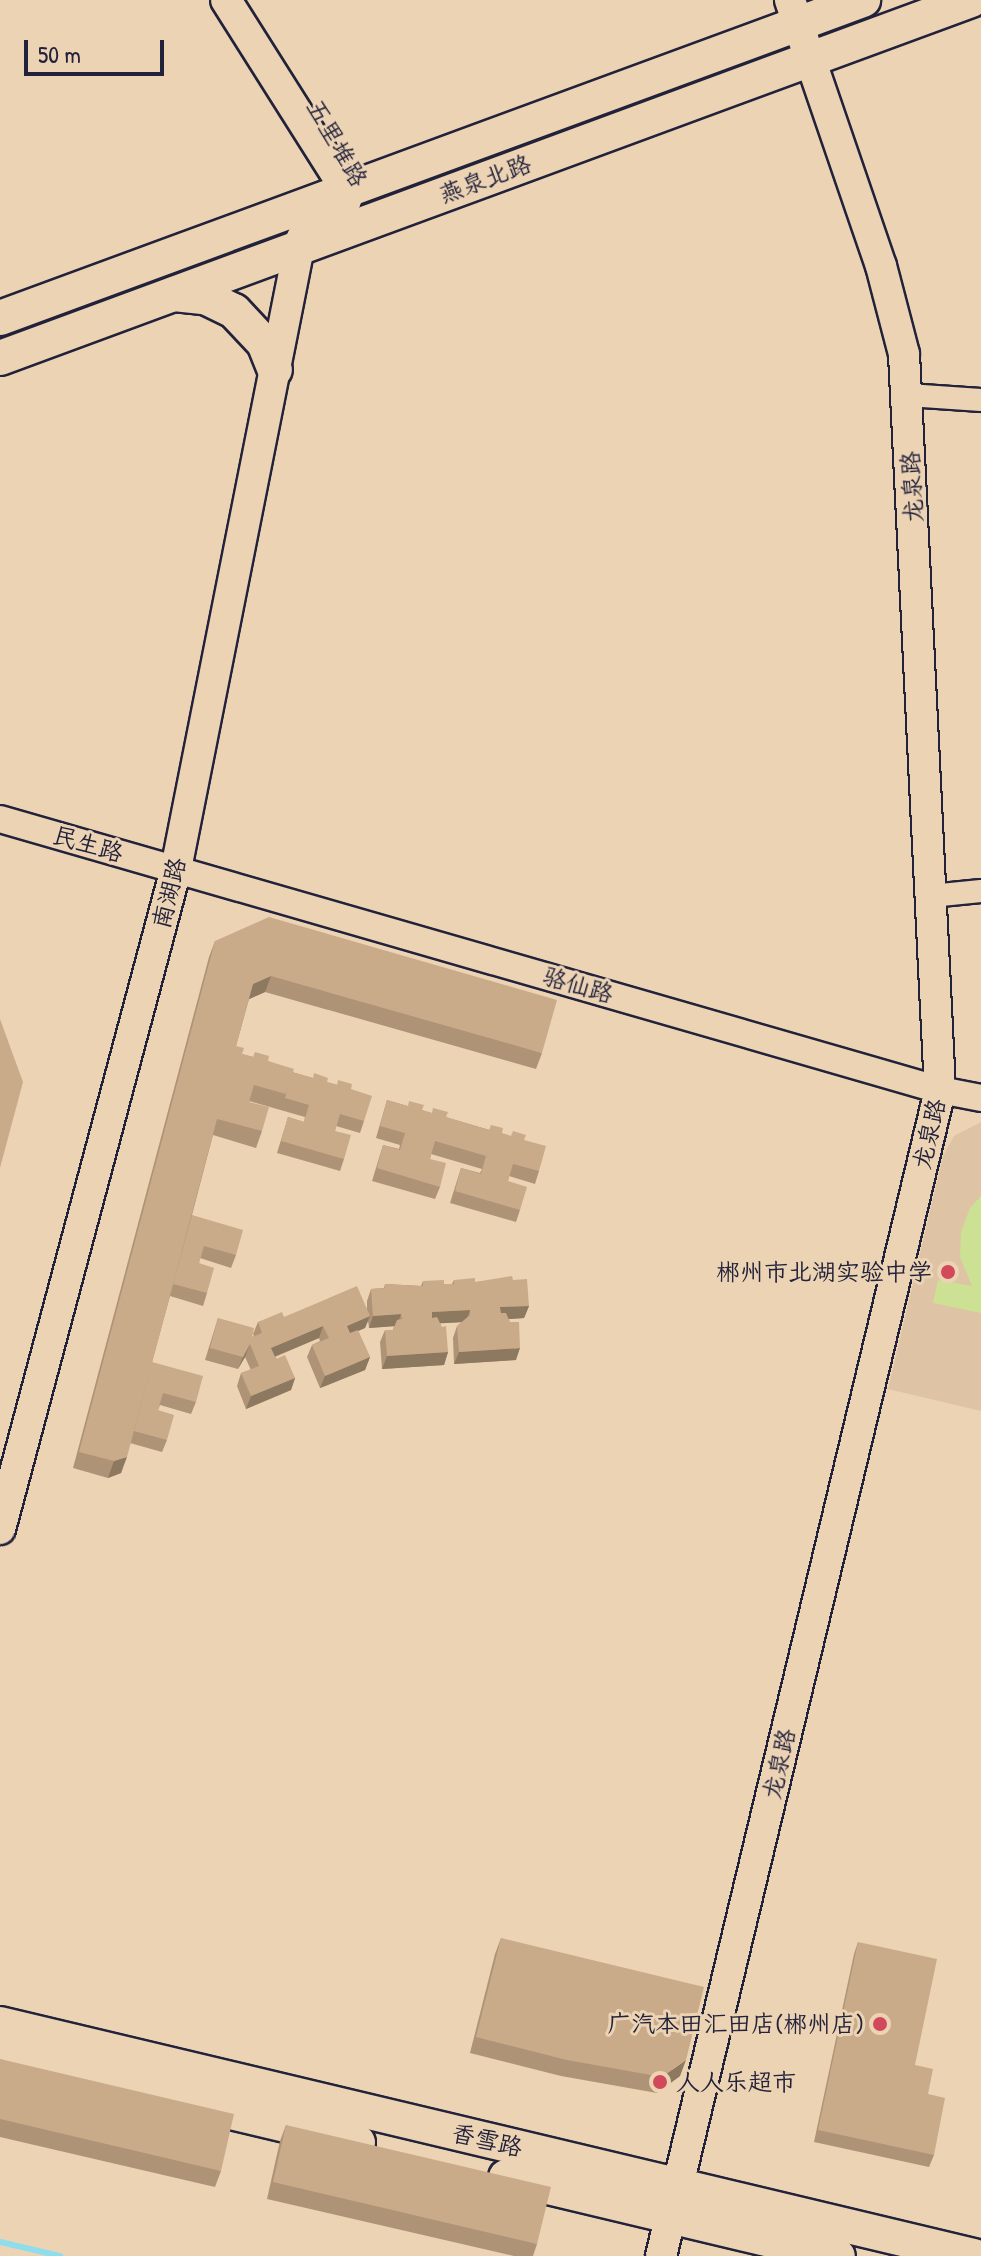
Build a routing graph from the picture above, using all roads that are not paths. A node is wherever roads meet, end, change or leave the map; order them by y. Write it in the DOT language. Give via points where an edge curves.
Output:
graph roads {
  1 [pos="226,0"];
  2 [pos="249,0"];
  3 [pos="863,0"];
  4 [pos="971,0"];
  5 [pos="794,12"];
  6 [pos="811,59"];
  7 [pos="356,186"];
  8 [pos="299,248"];
  9 [pos="173,294"];
  10 [pos="0,318"];
  11 [pos="0,358"];
  12 [pos="275,370"];
  13 [pos="908,395"];
  14 [pos="981,400"];
  15 [pos="0,819"];
  16 [pos="176,869"];
  17 [pos="981,891"];
  18 [pos="931,896"];
  19 [pos="940,1090"];
  20 [pos="981,1098"];
  21 [pos="0,1529"];
  22 [pos="0,2024"];
  23 [pos="0,2057"];
  24 [pos="674,2201"];
  25 [pos="661,2256"];
  26 [pos="838,2256"];
  27 [pos="974,2256"];
  1 -- 7 [label="main road, 五里堆路"];
  2 -- 7 [label="main road, 五里堆路"];
  3 -- 5 [label="main road, 燕泉北路"];
  4 -- 6 [label="main road, 燕泉北路"];
  5 -- 6 [label="main road, 龙泉路"];
  5 -- 7 [label="main road, 燕泉北路"];
  6 -- 8 [label="main road, 燕泉北路"];
  6 -- 13 [label="main road, 龙泉路" via="894,308"];
  7 -- 8 [label="main road, 五里堆路" via="367,196 361,207 306,232"];
  7 -- 10 [label="main road, 燕泉北路"];
  8 -- 9 [label="main road, 燕泉北路"];
  8 -- 12 [label="main road, 南湖路"];
  9 -- 11 [label="main road, 燕泉北路"];
  9 -- 12 [label="main road" via="205,297 234,311 264,343"];
  12 -- 16 [label="main road, 南湖路"];
  13 -- 14 [label="street"];
  13 -- 18 [label="main road, 龙泉路"];
  15 -- 16 [label="street, 民生路"];
  16 -- 19 [label="street, 骆仙路"];
  16 -- 21 [label="main road, 南湖路"];
  17 -- 18 [label="street"];
  18 -- 19 [label="main road, 龙泉路"];
  19 -- 20 [label="street, 骆仙路"];
  19 -- 24 [label="main road, 龙泉路"];
  22 -- 24 [label="main road, 香雪路"];
  23 -- 24 [label="main road, 香雪路"];
  24 -- 25 [label="main road, 龙泉路"];
  24 -- 26 [label="main road, 香雪路"];
  24 -- 27 [label="main road, 香雪路"];
}
